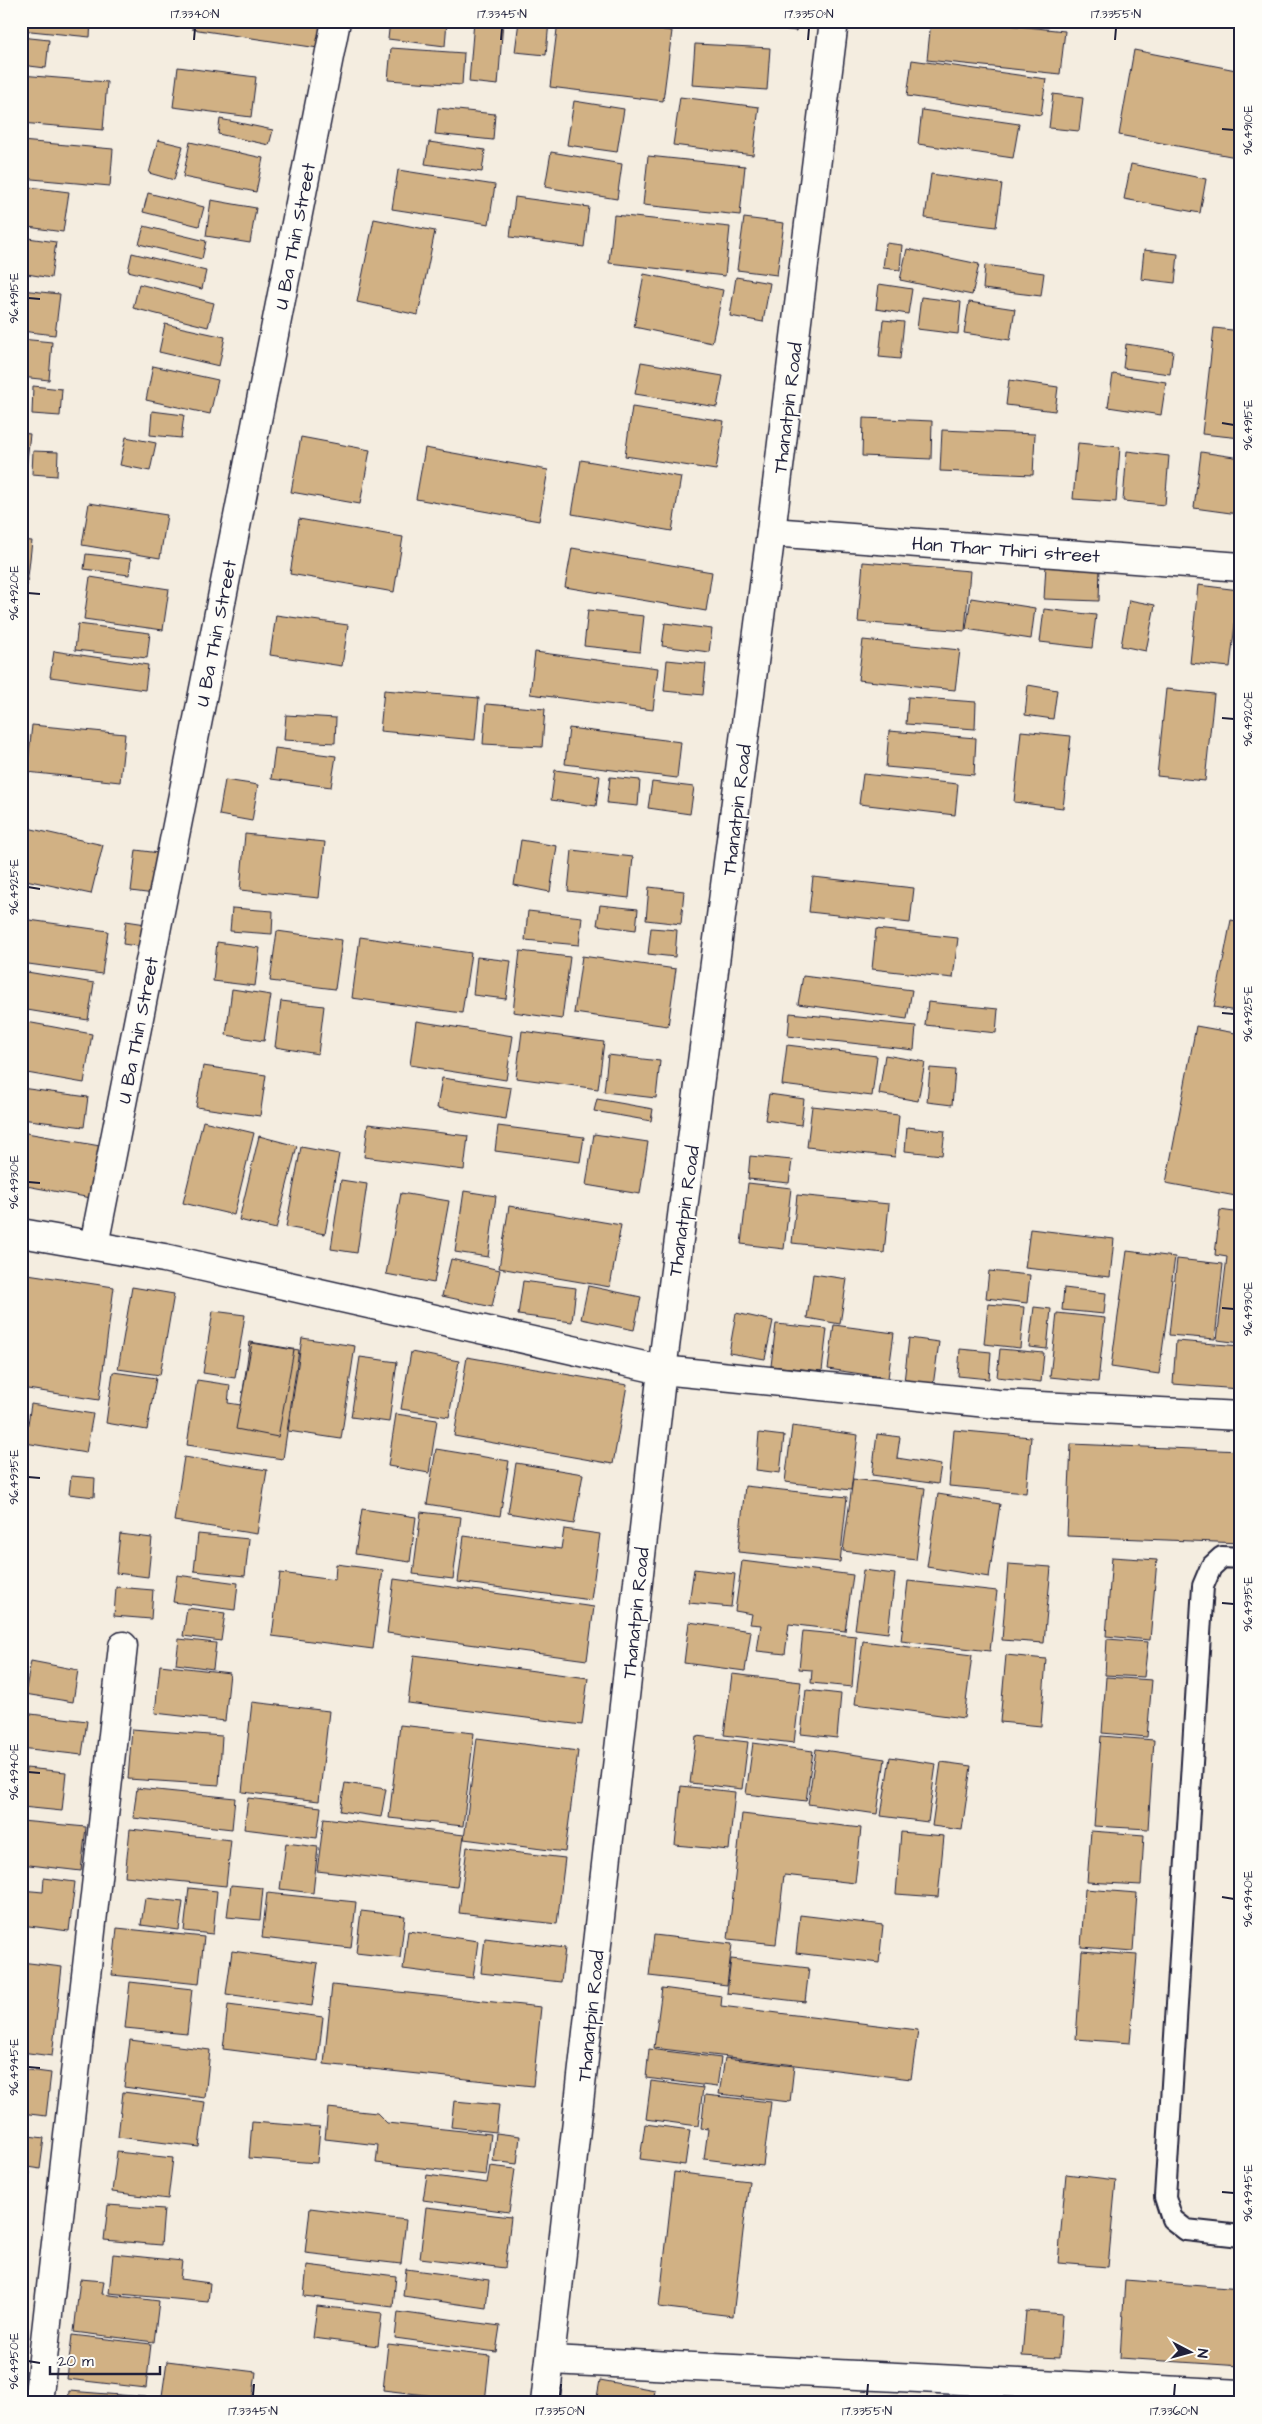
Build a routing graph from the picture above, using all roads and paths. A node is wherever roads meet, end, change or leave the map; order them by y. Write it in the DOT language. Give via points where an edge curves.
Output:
graph roads {
  1 [pos="336,21"];
  2 [pos="834,21"];
  3 [pos="771,532"];
  4 [pos="1241,567"];
  5 [pos="21,1233"];
  6 [pos="94,1245"];
  7 [pos="662,1370"];
  8 [pos="1241,1416"];
  9 [pos="1241,1558"];
  10 [pos="123,1646"];
  11 [pos="1241,2236"];
  12 [pos="551,2360"];
  13 [pos="1241,2394"];
  14 [pos="38,2403"];
  15 [pos="544,2403"];
  1 -- 6 [label="street, U Ba Thin Street"];
  2 -- 3 [label="street, Thanatpin Road"];
  3 -- 4 [label="street, Han Thar Thiri street"];
  3 -- 7 [label="street, Thanatpin Road"];
  5 -- 6 [label="street"];
  6 -- 7 [label="street"];
  7 -- 8 [label="street" via="997,1404"];
  7 -- 12 [label="street, Thanatpin Road"];
  9 -- 11 [label="lane" via="1222,1556 1211,1566 1203,1586 1165,2197 1172,2219 1186,2230"];
  10 -- 14 [label="street"];
  12 -- 13 [label="street"];
  12 -- 15 [label="street, Thanatpin Road"];
}
